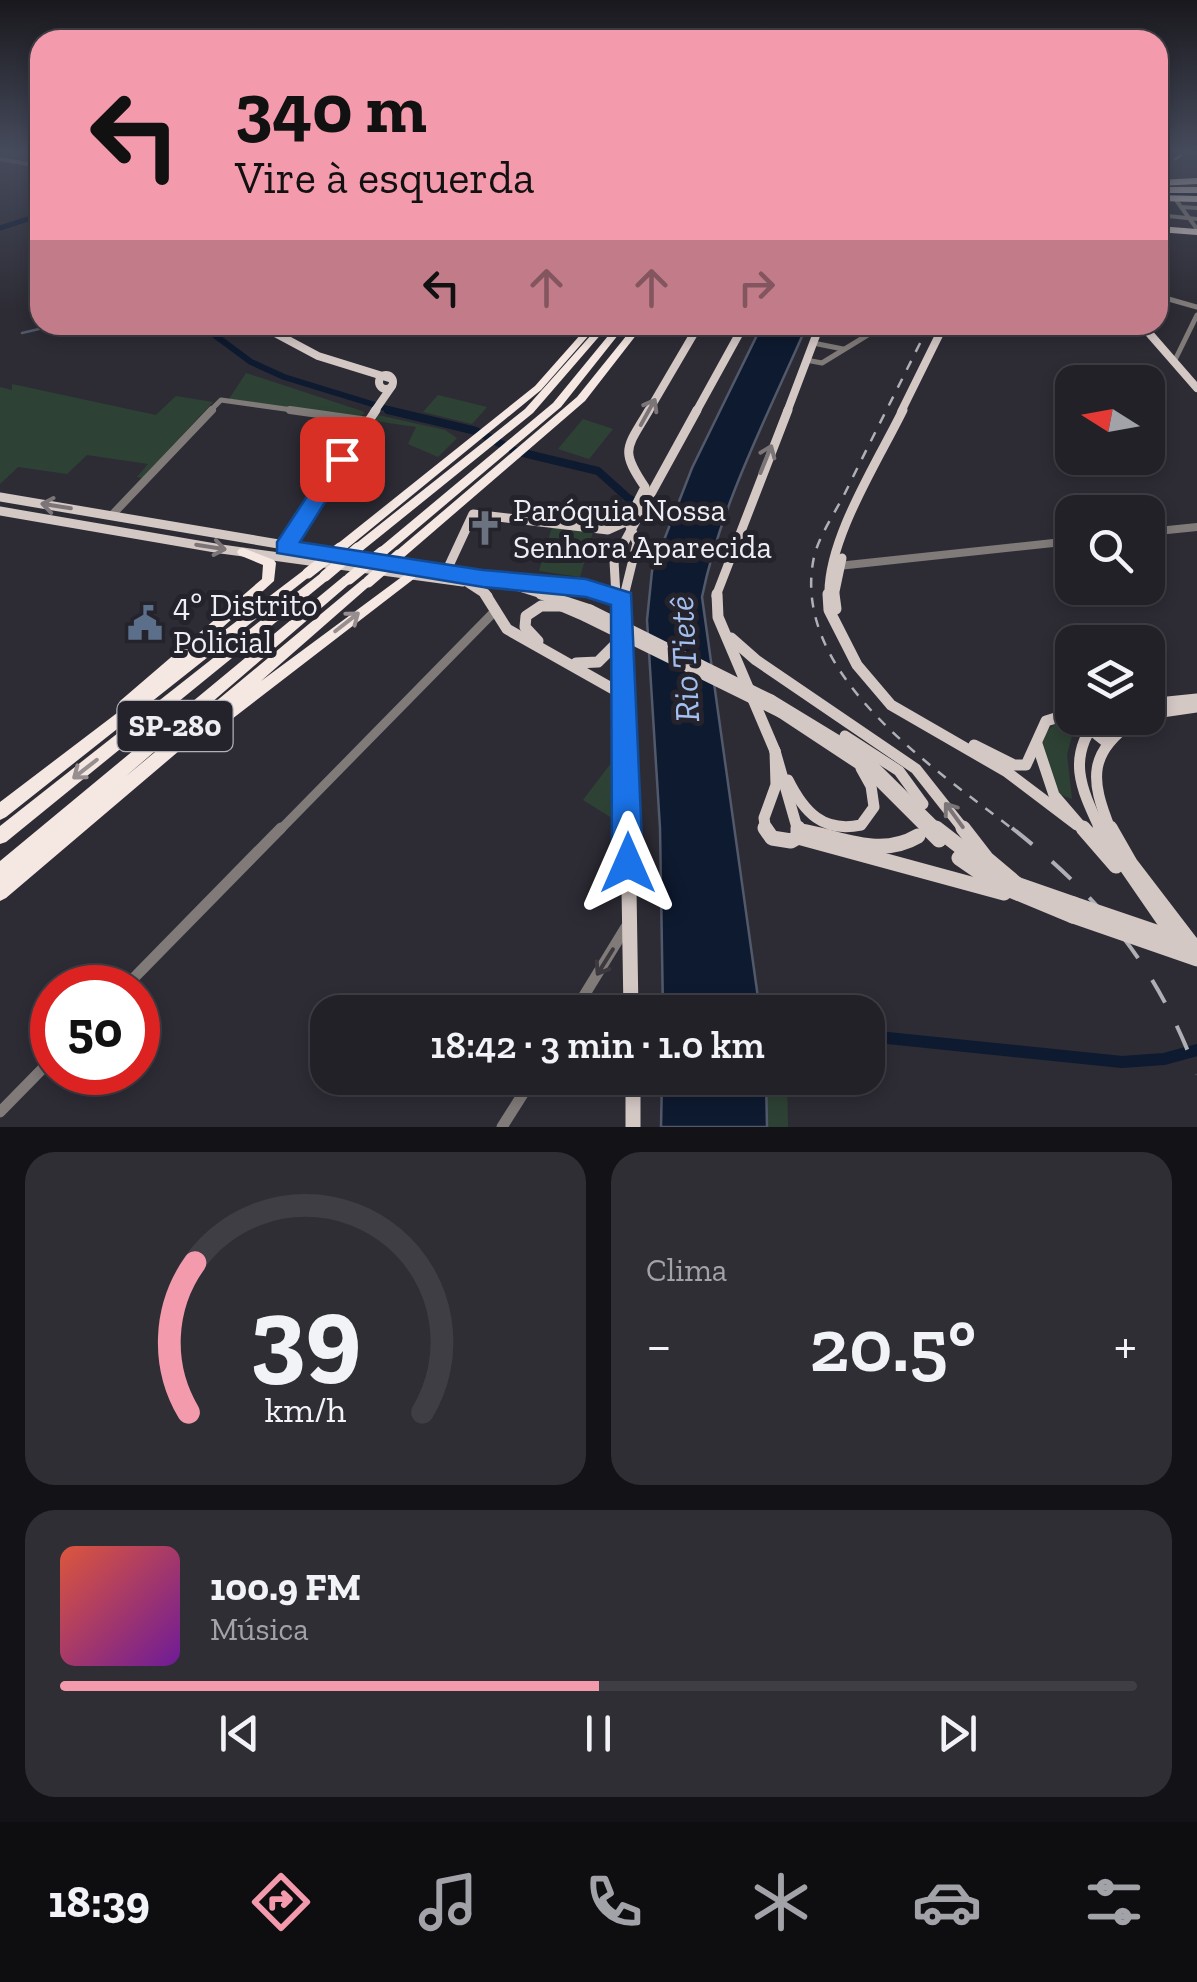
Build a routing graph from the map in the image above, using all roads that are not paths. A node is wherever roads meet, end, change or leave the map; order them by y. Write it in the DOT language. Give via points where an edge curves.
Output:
graph roads {
  1 [pos="1179,205"];
  2 [pos="1168,216"];
  3 [pos="1187,218"];
  4 [pos="1197,218"];
  5 [pos="1168,230"];
  6 [pos="1197,231"];
  7 [pos="1168,299"];
  8 [pos="1197,306"];
  9 [pos="1197,315"];
  10 [pos="278,335"];
  11 [pos="586,335"];
  12 [pos="596,335"];
  13 [pos="617,335"];
  14 [pos="619,335"];
  15 [pos="632,335"];
  16 [pos="693,335"];
  17 [pos="738,335"];
  18 [pos="816,335"];
  19 [pos="867,335"];
  20 [pos="941,335"];
  21 [pos="1151,335"];
  22 [pos="813,343"];
  23 [pos="844,349"];
  24 [pos="806,360"];
  25 [pos="1174,362"];
  26 [pos="368,372"];
  27 [pos="390,382"];
  28 [pos="378,384"];
  29 [pos="1197,388"];
  30 [pos="581,399"];
  31 [pos="378,404"];
  32 [pos="368,421"];
  33 [pos="497,431"];
  34 [pos="480,445"];
  35 [pos="0,497"];
  36 [pos="642,505"];
  37 [pos="0,511"];
  38 [pos="112,515"];
  39 [pos="71,522"];
  40 [pos="629,525"];
  41 [pos="1197,526"];
  42 [pos="192,527"];
  43 [pos="608,530"];
  44 [pos="1165,530"];
  45 [pos="117,531"];
  46 [pos="1055,543"];
  47 [pos="284,548"];
  48 [pos="243,552"];
  49 [pos="614,565"];
  50 [pos="836,566"];
  51 [pos="446,572"];
  52 [pos="411,574"];
  53 [pos="483,579"];
  54 [pos="468,583"];
  55 [pos="586,588"];
  56 [pos="619,597"];
  57 [pos="562,606"];
  58 [pos="496,610"];
  59 [pos="588,614"];
  60 [pos="718,617"];
  61 [pos="488,624"];
  62 [pos="503,626"];
  63 [pos="617,642"];
  64 [pos="756,660"];
  65 [pos="576,663"];
  66 [pos="738,666"];
  67 [pos="624,693"];
  68 [pos="1197,699"];
  69 [pos="1165,702"];
  70 [pos="778,706"];
  71 [pos="1197,707"];
  72 [pos="1165,712"];
  73 [pos="1055,718"];
  74 [pos="1080,735"];
  75 [pos="1098,735"];
  76 [pos="1115,735"];
  77 [pos="1036,738"];
  78 [pos="1106,742"];
  79 [pos="775,752"];
  80 [pos="855,760"];
  81 [pos="128,784"];
  82 [pos="1035,790"];
  83 [pos="34,798"];
  84 [pos="772,800"];
  85 [pos="794,800"];
  86 [pos="923,804"];
  87 [pos="1060,804"];
  88 [pos="1094,807"];
  89 [pos="0,812"];
  90 [pos="1077,825"];
  91 [pos="0,833"];
  92 [pos="799,834"];
  93 [pos="918,836"];
  94 [pos="0,872"];
  95 [pos="1134,885"];
  96 [pos="1017,890"];
  97 [pos="0,892"];
  98 [pos="1074,910"];
  99 [pos="628,925"];
  100 [pos="1178,926"];
  101 [pos="1197,931"];
  102 [pos="1197,948"];
  103 [pos="1197,962"];
  104 [pos="147,965"];
  105 [pos="585,995"];
  106 [pos="631,995"];
  107 [pos="30,1081"];
  108 [pos="522,1095"];
  109 [pos="633,1095"];
  110 [pos="0,1112"];
  111 [pos="502,1127"];
  112 [pos="633,1127"];
  1 -- 3 [label="street"];
  2 -- 3 [label="street"];
  3 -- 4 [label="street"];
  3 -- 6 [label="street"];
  5 -- 6 [label="main road"];
  7 -- 8 [label="street"];
  9 -- 25 [label="street"];
  10 -- 26 [label="main road"];
  11 -- 33 [label="highway"];
  12 -- 33 [label="highway, SP-280" via="558,382"];
  13 -- 94 [label="highway, SP-280, bridge" via="499,456"];
  14 -- 30 [label="highway"];
  15 -- 30 [label="highway"];
  36 -- 16 [label="main road, one-way" via="644,482 626,450"];
  17 -- 36 [label="main road"];
  18 -- 22 [label="main road"];
  19 -- 23 [label="street"];
  20 -- 50 [label="main road"];
  21 -- 25 [label="main road"];
  22 -- 23 [label="street"];
  22 -- 24 [label="main road"];
  23 -- 24 [label="street" via="822,363"];
  60 -- 24 [label="main road, one-way" via="717,588"];
  25 -- 29 [label="main road"];
  26 -- 27 [label="main road"];
  26 -- 28 [label="main road"];
  27 -- 28 [label="main road"];
  27 -- 31 [label="main road"];
  28 -- 31 [label="main road"];
  30 -- 81 [label="highway, bridge"];
  31 -- 32 [label="main road"];
  32 -- 38 [label="street" via="221,400"];
  32 -- 47 [label="main road"];
  33 -- 34 [label="highway, SP-280"];
  34 -- 83 [label="highway, SP-280, one-way, bridge" via="324,576"];
  34 -- 83 [label="highway, bridge" via="308,573"];
  38 -- 35 [label="main road, one-way"];
  36 -- 40 [label="main road"];
  37 -- 39 [label="main road"];
  38 -- 39 [label="main road" via="100,523"];
  38 -- 42 [label="main road"];
  39 -- 45 [label="main road"];
  40 -- 43 [label="main road"];
  40 -- 49 [label="main road"];
  40 -- 56 [label="main road" via="638,543"];
  41 -- 44 [label="street"];
  42 -- 45 [label="main road" via="134,524"];
  42 -- 47 [label="main road"];
  43 -- 49 [label="main road"];
  43 -- 51 [label="main road" via="474,514"];
  45 -- 48 [label="main road, one-way"];
  46 -- 50 [label="street"];
  47 -- 51 [label="main road"];
  48 -- 52 [label="main road"];
  48 -- 83 [label="highway" via="270,562 263,587"];
  49 -- 55 [label="main road" via="604,582"];
  49 -- 56 [label="main road"];
  50 -- 77 [label="main road" via="837,615 882,690 1014,766 1029,762"];
  50 -- 82 [label="main road" via="826,593 829,610 875,690 913,720"];
  51 -- 53 [label="main road"];
  52 -- 54 [label="main road"];
  81 -- 52 [label="highway, one-way"];
  53 -- 55 [label="main road"];
  53 -- 59 [label="main road" via="550,594"];
  54 -- 57 [label="main road"];
  54 -- 58 [label="main road"];
  55 -- 56 [label="main road"];
  56 -- 63 [label="main road"];
  56 -- 67 [label="main road"];
  57 -- 59 [label="main road"];
  57 -- 65 [label="main road" via="530,612 525,627"];
  58 -- 61 [label="street"];
  58 -- 62 [label="main road"];
  59 -- 70 [label="main road, bridge"];
  60 -- 64 [label="main road"];
  60 -- 66 [label="main road"];
  61 -- 62 [label="street"];
  61 -- 104 [label="street"];
  62 -- 67 [label="main road"];
  63 -- 65 [label="main road" via="598,662"];
  63 -- 67 [label="main road"];
  64 -- 66 [label="main road" via="746,658"];
  96 -- 64 [label="main road, one-way" via="926,778"];
  65 -- 67 [label="main road"];
  66 -- 79 [label="main road"];
  67 -- 99 [label="main road"];
  68 -- 69 [label="main road"];
  70 -- 80 [label="main road"];
  70 -- 86 [label="main road" via="826,724 886,761"];
  70 -- 96 [label="main road" via="863,756 960,851"];
  71 -- 72 [label="main road"];
  73 -- 77 [label="main road"];
  74 -- 88 [label="main road"];
  75 -- 78 [label="main road"];
  76 -- 78 [label="main road"];
  77 -- 87 [label="main road"];
  78 -- 88 [label="main road"];
  79 -- 84 [label="main road"];
  79 -- 85 [label="main road"];
  80 -- 85 [label="main road" via="874,795 861,825 827,826"];
  80 -- 96 [label="main road" via="962,860"];
  81 -- 97 [label="highway"];
  82 -- 87 [label="main road"];
  82 -- 90 [label="main road"];
  83 -- 89 [label="highway"];
  83 -- 91 [label="highway"];
  84 -- 85 [label="main road"];
  84 -- 92 [label="main road" via="763,815 765,830 778,840"];
  85 -- 92 [label="main road"];
  87 -- 88 [label="main road"];
  87 -- 90 [label="main road"];
  88 -- 95 [label="main road"];
  88 -- 100 [label="main road"];
  90 -- 95 [label="main road"];
  92 -- 93 [label="main road" via="888,849"];
  92 -- 96 [label="main road" via="980,888"];
  95 -- 103 [label="main road"];
  96 -- 98 [label="main road"];
  98 -- 102 [label="main road, bridge"];
  98 -- 103 [label="main road, bridge"];
  99 -- 105 [label="street, one-way"];
  99 -- 106 [label="main road"];
  100 -- 101 [label="main road"];
  100 -- 102 [label="main road"];
  107 -- 110 [label="street"];
  108 -- 111 [label="street"];
  109 -- 112 [label="main road"];
}
